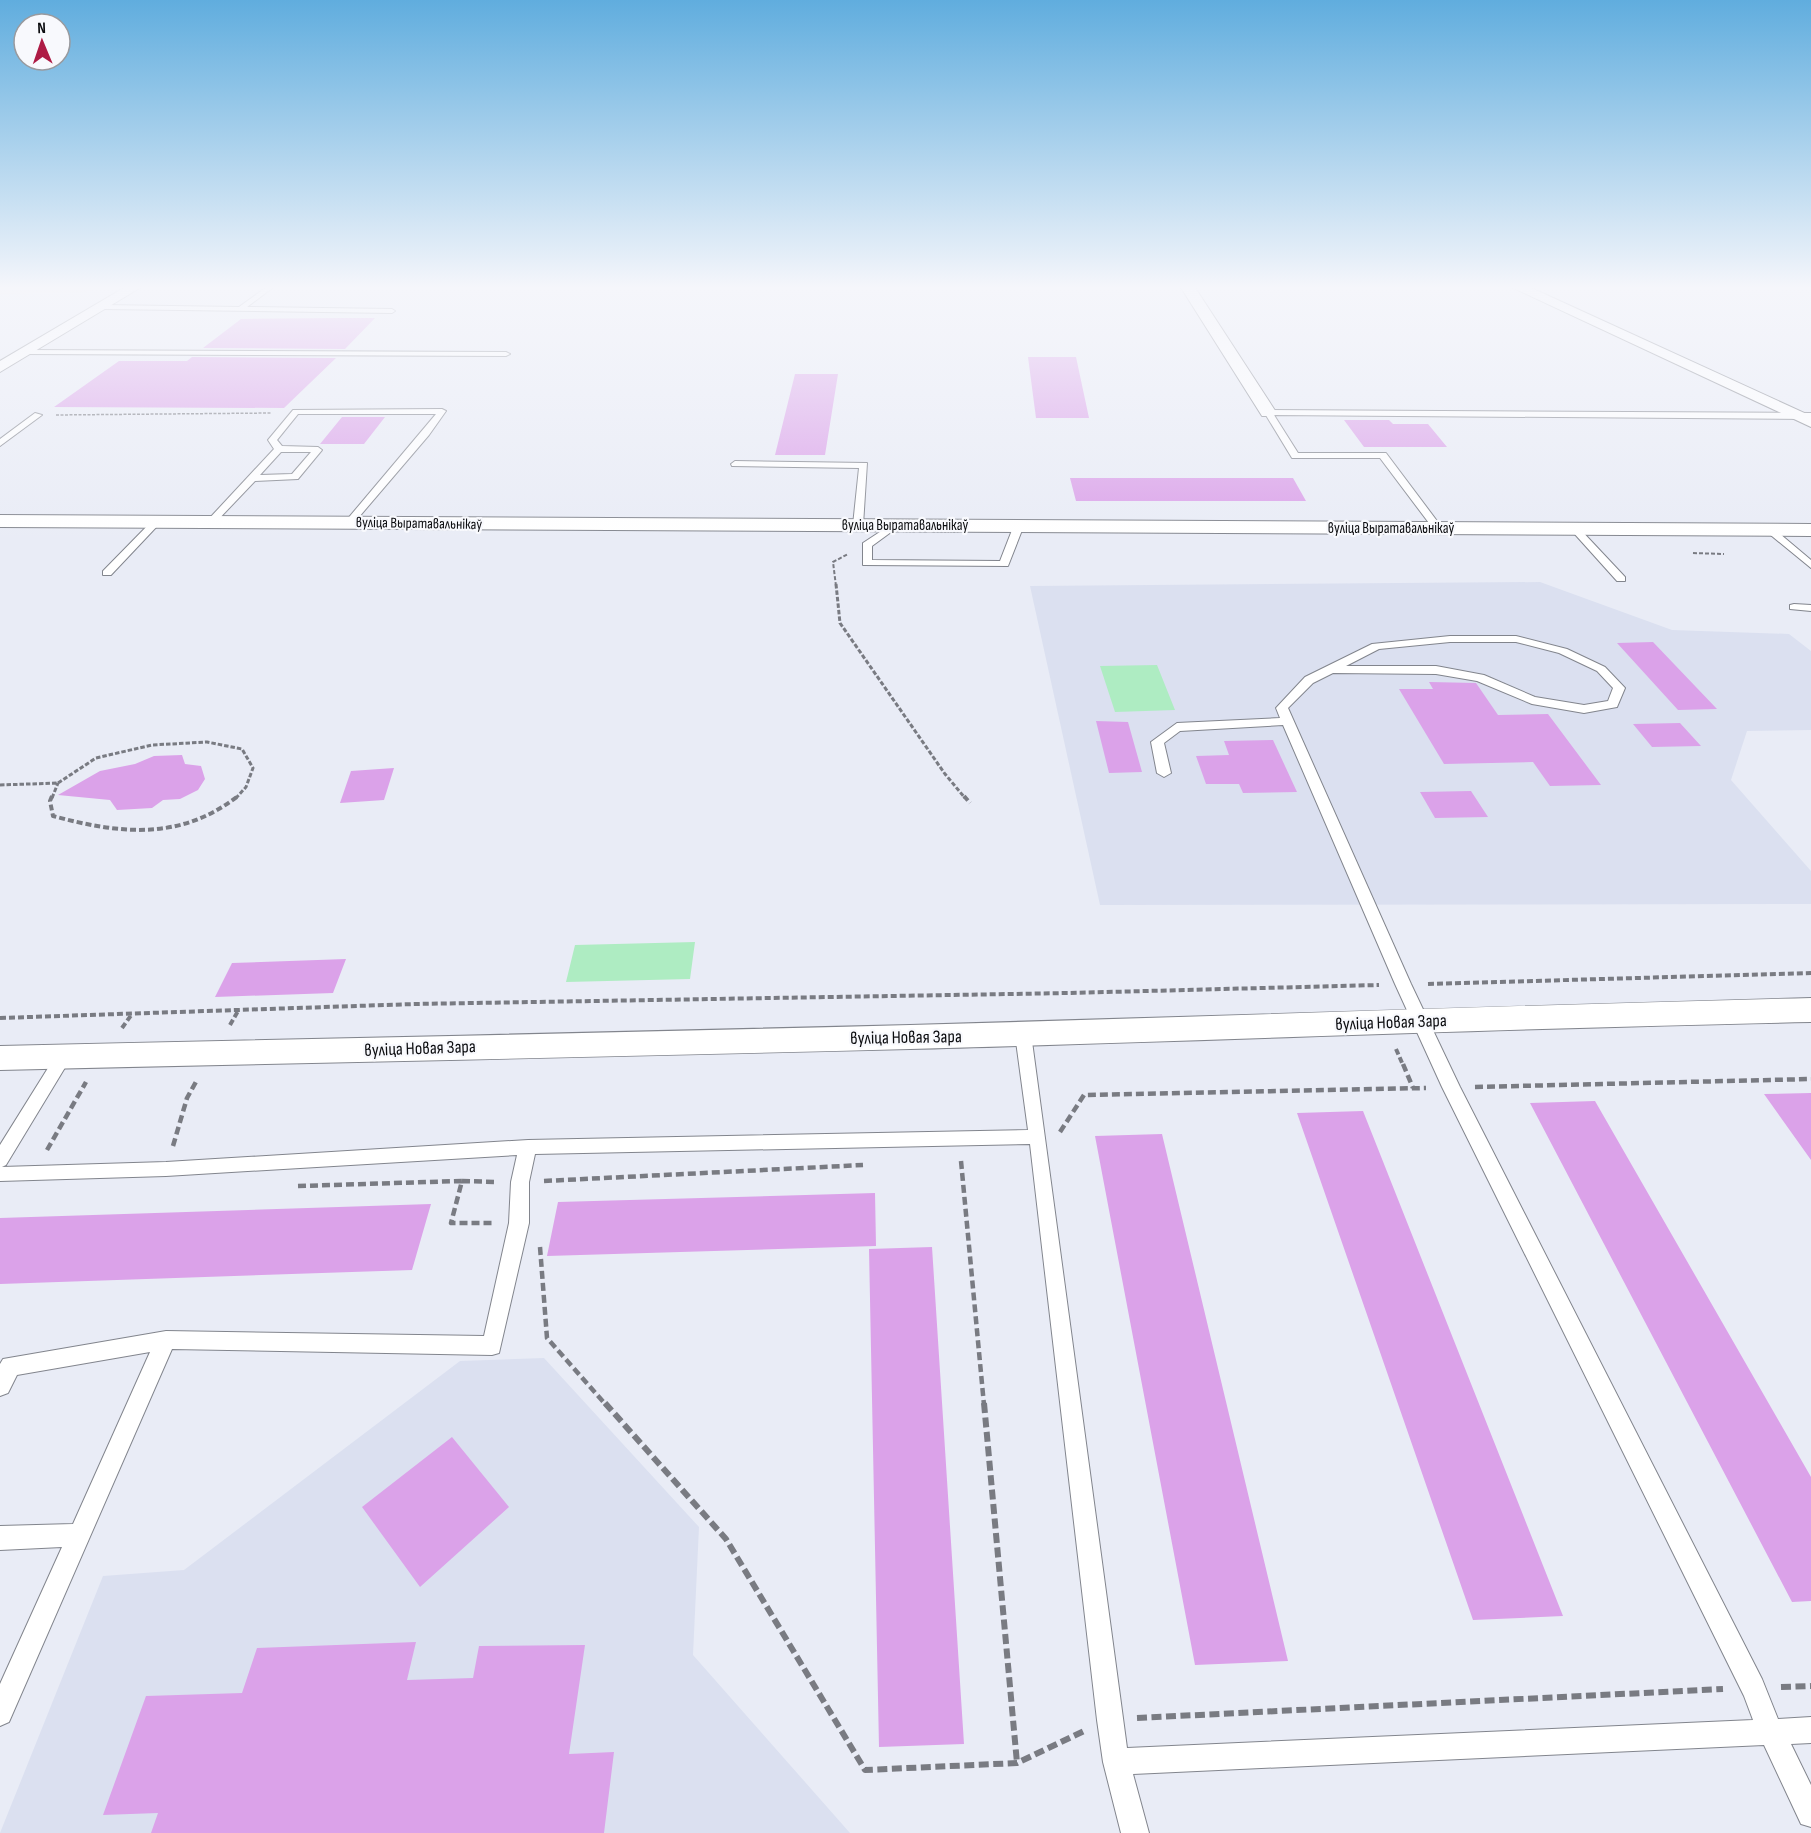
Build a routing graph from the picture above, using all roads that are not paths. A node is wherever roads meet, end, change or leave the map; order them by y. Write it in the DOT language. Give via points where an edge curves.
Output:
graph roads {
  1 [pos="1242,372"];
  2 [pos="1704,372"];
  3 [pos="1268,412"];
  4 [pos="38,415"];
  5 [pos="1806,418"];
  6 [pos="0,442"];
  7 [pos="279,449"];
  8 [pos="735,464"];
  9 [pos="250,478"];
  10 [pos="0,521"];
  11 [pos="157,522"];
  12 [pos="211,522"];
  13 [pos="350,522"];
  14 [pos="858,525"];
  15 [pos="896,525"];
  16 [pos="1019,525"];
  17 [pos="1438,529"];
  18 [pos="1575,529"];
  19 [pos="1770,530"];
  20 [pos="1811,530"];
  21 [pos="1811,565"];
  22 [pos="107,573"];
  23 [pos="1621,579"];
  24 [pos="1794,608"];
  25 [pos="1811,608"];
  26 [pos="1329,669"];
  27 [pos="1287,721"];
  28 [pos="1164,773"];
  29 [pos="1811,1010"];
  30 [pos="1422,1022"];
  31 [pos="1023,1034"];
  32 [pos="64,1056"];
  33 [pos="0,1058"];
  34 [pos="1037,1137"];
  35 [pos="528,1147"];
  36 [pos="0,1160"];
  37 [pos="0,1174"];
  38 [pos="166,1340"];
  39 [pos="0,1386"];
  40 [pos="77,1535"];
  41 [pos="0,1538"];
  42 [pos="0,1713"];
  43 [pos="1811,1730"];
  44 [pos="1771,1732"];
  45 [pos="1116,1762"];
  46 [pos="1811,1814"];
  47 [pos="1135,1833"];
  1 -- 3 [label="street"];
  2 -- 5 [label="street"];
  3 -- 5 [label="lane"];
  3 -- 17 [label="lane" via="1295,456 1383,456"];
  4 -- 6 [label="lane"];
  7 -- 9 [label="lane"];
  7 -- 9 [label="lane" via="318,450 296,477"];
  7 -- 13 [label="lane" via="272,440 296,412 442,411"];
  8 -- 14 [label="lane" via="864,465"];
  9 -- 12 [label="lane"];
  10 -- 11 [label="street, вуліца Выратавальнікаў"];
  11 -- 12 [label="street, вуліца Выратавальнікаў"];
  11 -- 22 [label="lane"];
  12 -- 13 [label="street, вуліца Выратавальнікаў"];
  13 -- 14 [label="street, вуліца Выратавальнікаў"];
  14 -- 15 [label="street, вуліца Выратавальнікаў"];
  15 -- 16 [label="street, вуліца Выратавальнікаў"];
  15 -- 16 [label="lane" via="867,545 867,563 1004,564"];
  16 -- 17 [label="street, вуліца Выратавальнікаў"];
  17 -- 18 [label="street, вуліца Выратавальнікаў"];
  18 -- 19 [label="street, вуліца Выратавальнікаў"];
  18 -- 23 [label="lane"];
  19 -- 20 [label="street, вуліца Выратавальнікаў"];
  19 -- 21 [label="lane"];
  24 -- 25 [label="lane"];
  26 -- 26 [label="lane" via="1376,646 1450,639 1516,639 1563,651 1601,669 1619,688 1613,704 1584,709 1532,700 1480,678 1436,670"];
  26 -- 27 [label="lane" via="1309,680 1282,708"];
  27 -- 28 [label="lane" via="1177,727 1157,742"];
  27 -- 30 [label="lane"];
  29 -- 30 [label="street, вуліца Новая Зара"];
  30 -- 31 [label="street, вуліца Новая Зара"];
  30 -- 44 [label="lane" via="1753,1688"];
  31 -- 32 [label="street, вуліца Новая Зара"];
  31 -- 34 [label="lane"];
  32 -- 33 [label="street, вуліца Новая Зара"];
  32 -- 36 [label="lane"];
  34 -- 35 [label="lane"];
  34 -- 45 [label="lane"];
  35 -- 37 [label="lane" via="166,1169"];
  35 -- 38 [label="lane" via="520,1182 519,1223 492,1346"];
  38 -- 39 [label="lane" via="10,1366"];
  38 -- 40 [label="lane"];
  40 -- 41 [label="lane"];
  40 -- 42 [label="lane"];
  43 -- 44 [label="lane"];
  44 -- 45 [label="lane"];
  44 -- 46 [label="lane"];
  45 -- 47 [label="lane"];
}
